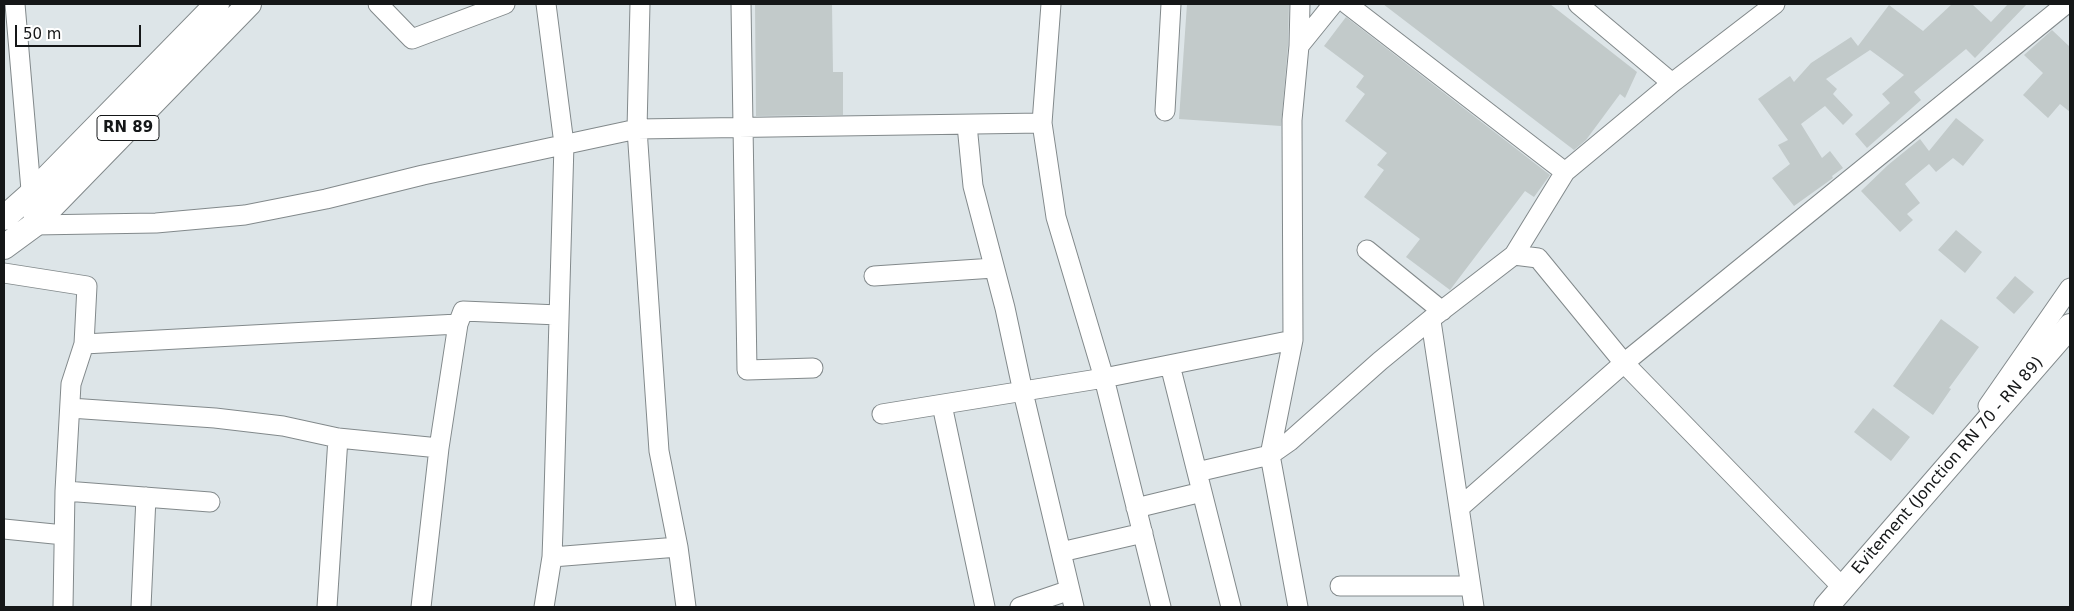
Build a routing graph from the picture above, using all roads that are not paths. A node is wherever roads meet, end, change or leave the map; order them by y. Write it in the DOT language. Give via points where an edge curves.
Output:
graph roads {
  1 [pos="15,4"];
  2 [pos="217,4"];
  3 [pos="249,4"];
  4 [pos="378,4"];
  5 [pos="505,4"];
  6 [pos="546,4"];
  7 [pos="640,4"];
  8 [pos="741,4"];
  9 [pos="1051,4"];
  10 [pos="1171,4"];
  11 [pos="1300,4"];
  12 [pos="1333,4"];
  13 [pos="1347,4"];
  14 [pos="1578,4"];
  15 [pos="1775,4"];
  16 [pos="2060,10"];
  17 [pos="11,34"];
  18 [pos="1299,46"];
  19 [pos="1672,83"];
  20 [pos="1165,111"];
  21 [pos="1042,123"];
  22 [pos="967,125"];
  23 [pos="637,128"];
  24 [pos="742,128"];
  25 [pos="564,144"];
  26 [pos="1565,172"];
  27 [pos="31,194"];
  28 [pos="4,218"];
  29 [pos="34,224"];
  30 [pos="4,247"];
  31 [pos="1367,250"];
  32 [pos="1514,255"];
  33 [pos="994,268"];
  34 [pos="4,273"];
  35 [pos="874,276"];
  36 [pos="2070,288"];
  37 [pos="559,314"];
  38 [pos="1437,316"];
  39 [pos="458,324"];
  40 [pos="2070,326"];
  41 [pos="1293,340"];
  42 [pos="84,344"];
  43 [pos="1624,363"];
  44 [pos="1170,365"];
  45 [pos="813,368"];
  46 [pos="1104,378"];
  47 [pos="1023,392"];
  48 [pos="942,405"];
  49 [pos="70,408"];
  50 [pos="882,414"];
  51 [pos="338,438"];
  52 [pos="439,448"];
  53 [pos="1270,455"];
  54 [pos="1197,472"];
  55 [pos="1939,477"];
  56 [pos="65,491"];
  57 [pos="1202,492"];
  58 [pos="146,497"];
  59 [pos="210,502"];
  60 [pos="1136,508"];
  61 [pos="1459,508"];
  62 [pos="4,529"];
  63 [pos="1143,533"];
  64 [pos="64,535"];
  65 [pos="678,547"];
  66 [pos="1061,552"];
  67 [pos="552,557"];
  68 [pos="1340,586"];
  69 [pos="1471,586"];
  70 [pos="1842,588"];
  71 [pos="1072,598"];
  72 [pos="63,607"];
  73 [pos="141,607"];
  74 [pos="327,607"];
  75 [pos="421,607"];
  76 [pos="544,607"];
  77 [pos="686,607"];
  78 [pos="985,607"];
  79 [pos="1020,607"];
  80 [pos="1161,607"];
  81 [pos="1230,607"];
  82 [pos="1298,607"];
  83 [pos="1474,607"];
  84 [pos="1826,607"];
  1 -- 17 [label="street"];
  2 -- 27 [label="main road, RN 89"];
  3 -- 29 [label="main road, RN 89"];
  4 -- 5 [label="street" via="412,39"];
  6 -- 25 [label="street"];
  7 -- 23 [label="street"];
  8 -- 24 [label="street"];
  9 -- 21 [label="street"];
  10 -- 20 [label="street"];
  11 -- 18 [label="street"];
  12 -- 18 [label="street"];
  13 -- 26 [label="street"];
  14 -- 19 [label="street"];
  15 -- 19 [label="street"];
  16 -- 43 [label="street"];
  17 -- 27 [label="street"];
  18 -- 41 [label="street" via="1292,120"];
  19 -- 26 [label="street"];
  21 -- 22 [label="street"];
  21 -- 46 [label="street" via="1056,217"];
  22 -- 24 [label="street"];
  22 -- 33 [label="street" via="973,186"];
  23 -- 24 [label="street"];
  23 -- 25 [label="street"];
  23 -- 65 [label="street" via="659,450"];
  24 -- 45 [label="street" via="747,370"];
  25 -- 29 [label="street" via="326,200 245,214 156,224"];
  25 -- 37 [label="street"];
  26 -- 32 [label="street"];
  27 -- 28 [label="main road, RN 89"];
  27 -- 29 [label="street"];
  29 -- 30 [label="main road, RN 89"];
  31 -- 38 [label="street"];
  32 -- 38 [label="street"];
  32 -- 43 [label="street" via="1538,258"];
  33 -- 35 [label="street"];
  33 -- 47 [label="street" via="1006,308"];
  34 -- 42 [label="street" via="86,286"];
  36 -- 55 [label="street"];
  37 -- 39 [label="street" via="463,311"];
  37 -- 67 [label="street"];
  38 -- 53 [label="street"];
  38 -- 61 [label="street"];
  39 -- 42 [label="street"];
  39 -- 52 [label="street"];
  40 -- 55 [label="main road, Evitement (Jonction RN 70 - RN 89)"];
  41 -- 44 [label="street"];
  41 -- 53 [label="street"];
  42 -- 49 [label="street" via="71,384"];
  43 -- 61 [label="street"];
  43 -- 70 [label="street"];
  44 -- 46 [label="street"];
  44 -- 54 [label="street"];
  46 -- 47 [label="street"];
  46 -- 60 [label="street"];
  47 -- 48 [label="street"];
  47 -- 66 [label="street"];
  48 -- 50 [label="street"];
  48 -- 78 [label="street"];
  49 -- 51 [label="street" via="215,418 282,426"];
  49 -- 56 [label="street"];
  51 -- 52 [label="street"];
  51 -- 74 [label="street"];
  52 -- 75 [label="street"];
  53 -- 54 [label="street"];
  53 -- 82 [label="street"];
  54 -- 57 [label="street"];
  55 -- 70 [label="main road, Evitement (Jonction RN 70 - RN 89)"];
  56 -- 58 [label="street"];
  56 -- 64 [label="street"];
  57 -- 60 [label="street"];
  57 -- 81 [label="street"];
  58 -- 59 [label="street"];
  58 -- 73 [label="street"];
  60 -- 63 [label="street"];
  61 -- 69 [label="street"];
  62 -- 64 [label="street"];
  63 -- 66 [label="street"];
  63 -- 80 [label="street"];
  64 -- 72 [label="street"];
  65 -- 67 [label="street"];
  65 -- 77 [label="street"];
  66 -- 71 [label="street"];
  67 -- 76 [label="street"];
  68 -- 69 [label="street"];
  69 -- 83 [label="street"];
  70 -- 84 [label="main road, Evitement (Jonction RN 70 - RN 89)"];
  71 -- 79 [label="street"];
}
